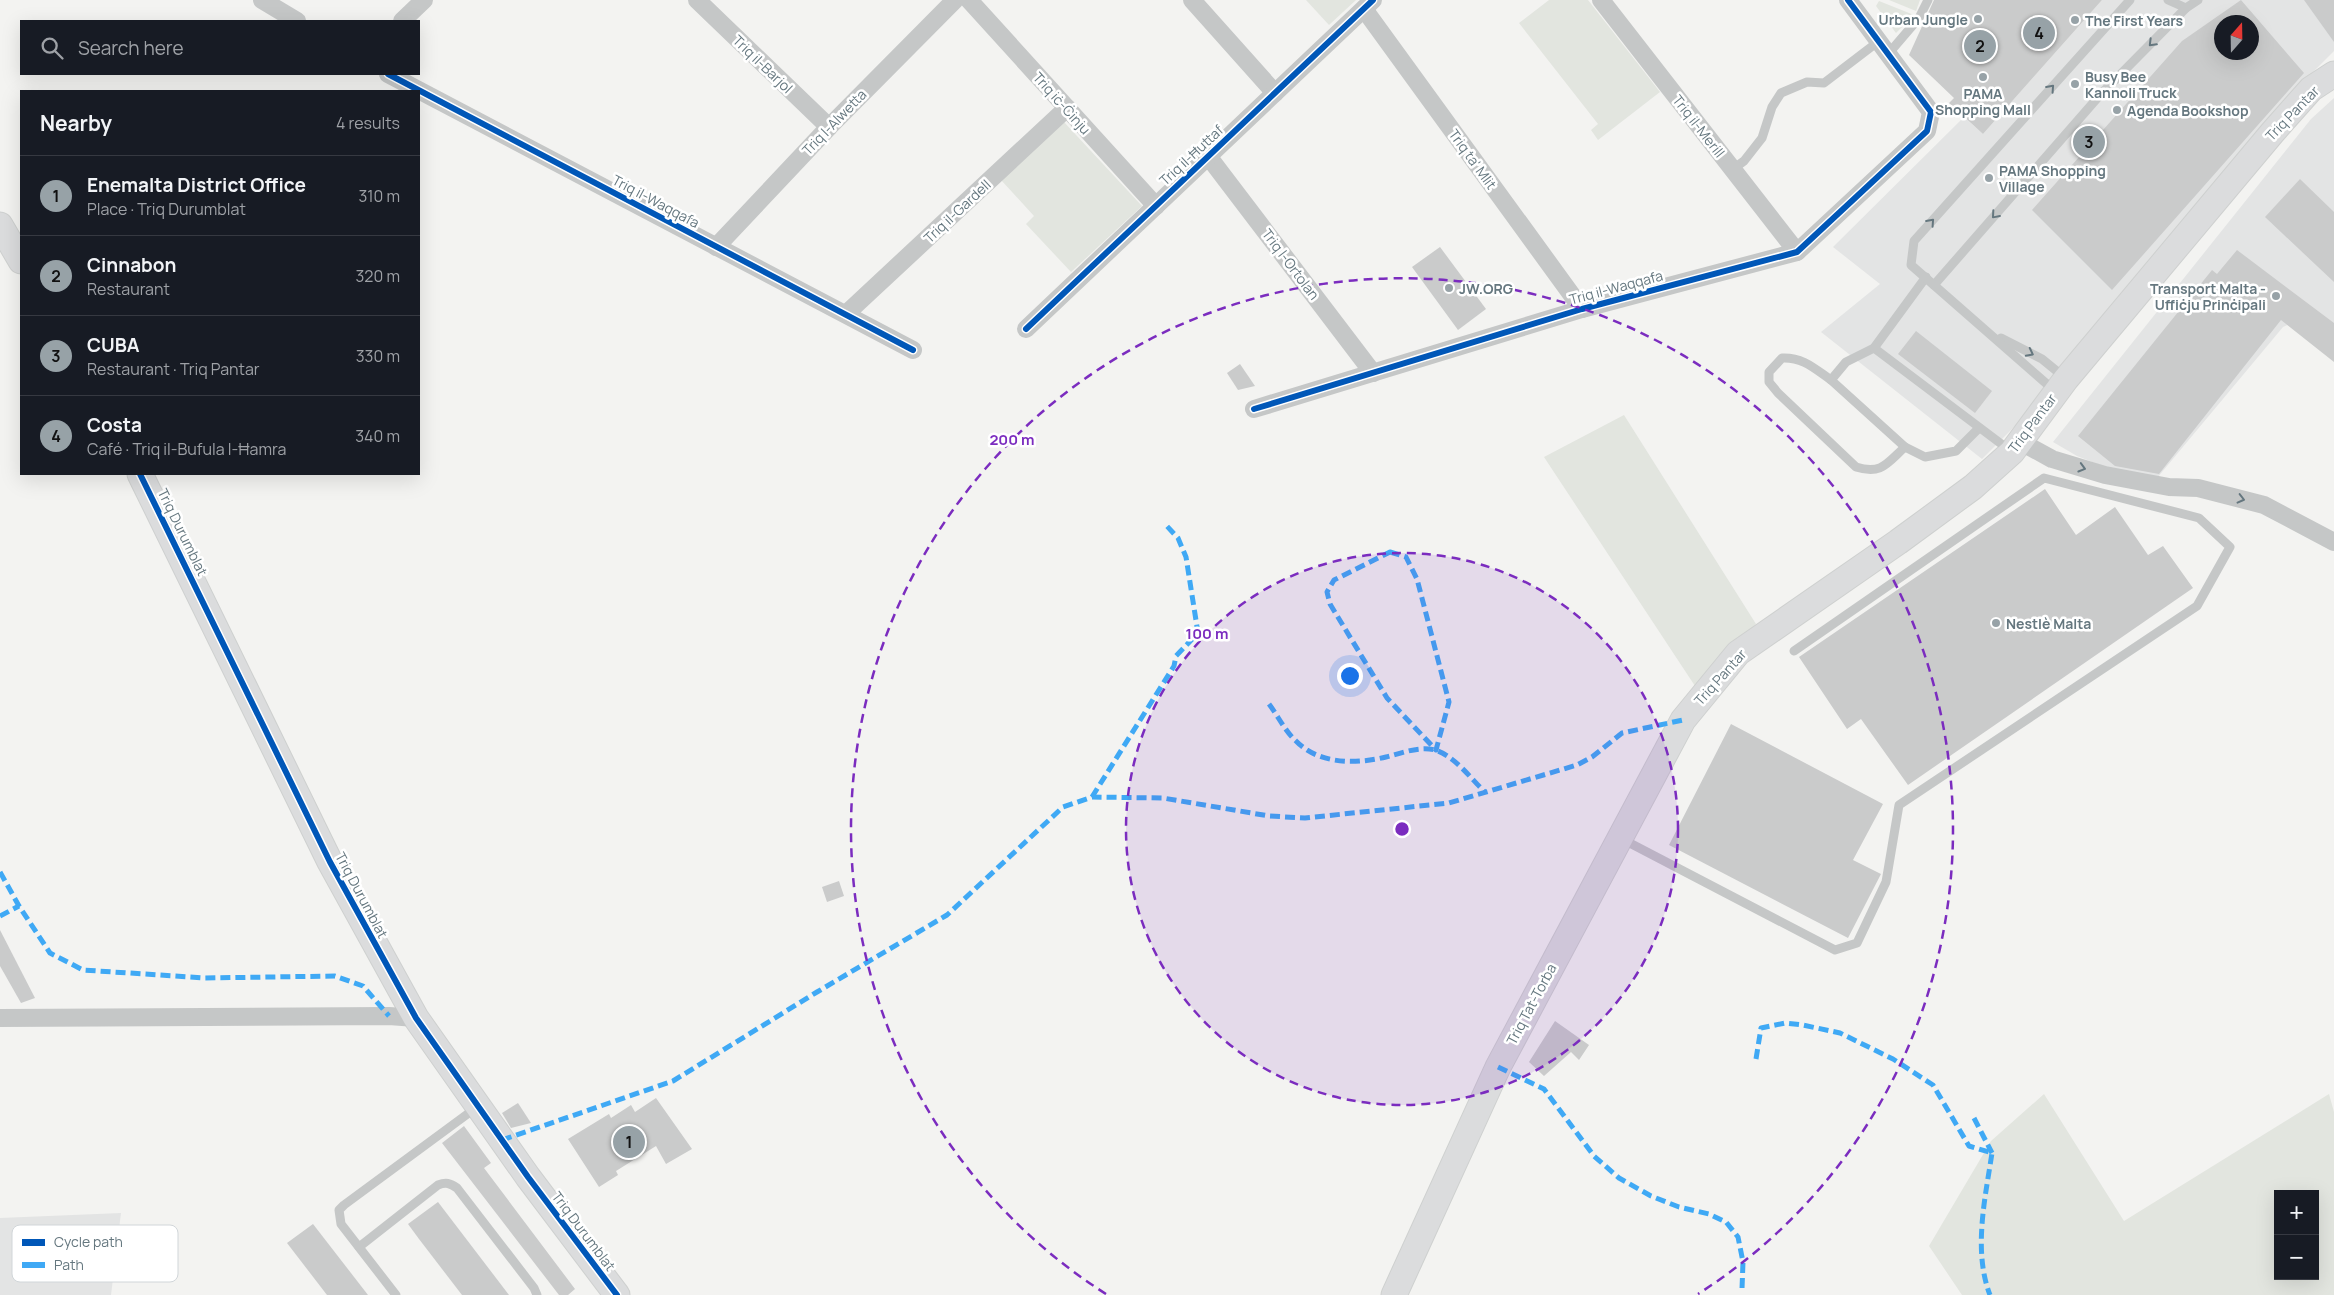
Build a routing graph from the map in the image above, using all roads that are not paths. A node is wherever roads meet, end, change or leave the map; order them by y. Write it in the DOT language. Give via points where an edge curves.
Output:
graph roads {
  1 [pos="262,0"];
  2 [pos="424,0"];
  3 [pos="697,0"];
  4 [pos="955,0"];
  5 [pos="968,0"];
  6 [pos="1192,0"];
  7 [pos="1601,0"];
  8 [pos="1848,0"];
  9 [pos="1928,0"];
  10 [pos="2130,0"];
  11 [pos="2168,0"];
  12 [pos="2198,0"];
  13 [pos="1369,4"];
  14 [pos="2186,8"];
  15 [pos="295,20"];
  16 [pos="403,20"];
  17 [pos="1884,47"];
  18 [pos="2334,74"];
  19 [pos="390,75"];
  20 [pos="418,90"];
  21 [pos="420,91"];
  22 [pos="1275,93"];
  23 [pos="1067,108"];
  24 [pos="829,127"];
  25 [pos="1208,156"];
  26 [pos="1732,169"];
  27 [pos="1156,206"];
  28 [pos="0,225"];
  29 [pos="716,247"];
  30 [pos="1797,252"];
  31 [pos="20,259"];
  32 [pos="1926,277"];
  33 [pos="1934,285"];
  34 [pos="1582,309"];
  35 [pos="847,313"];
  36 [pos="1026,329"];
  37 [pos="1990,333"];
  38 [pos="1874,348"];
  39 [pos="913,350"];
  40 [pos="1373,373"];
  41 [pos="1831,380"];
  42 [pos="2061,385"];
  43 [pos="1254,409"];
  44 [pos="1979,428"];
  45 [pos="1905,447"];
  46 [pos="2016,447"];
  47 [pos="2052,459"];
  48 [pos="140,475"];
  49 [pos="2044,478"];
  50 [pos="2334,542"];
  51 [pos="1794,651"];
  52 [pos="1683,720"];
  53 [pos="1620,838"];
  54 [pos="0,1018"];
  55 [pos="416,1018"];
  56 [pos="477,1106"];
  57 [pos="359,1247"];
  58 [pos="396,1295"];
  59 [pos="537,1295"];
  60 [pos="617,1295"];
  61 [pos="1394,1295"];
  1 -- 15 [label="street"];
  2 -- 16 [label="street"];
  3 -- 24 [label="street, Triq il-Barjol"];
  4 -- 24 [label="street, Triq l-Alwetta"];
  5 -- 23 [label="street, Triq iċ-Ċinju"];
  6 -- 22 [label="street"];
  7 -- 26 [label="street, Triq il-Merill"];
  8 -- 17 [label="street"];
  9 -- 17 [label="lane" via="1920,18"];
  32 -- 10 [label="lane, one-way" via="1911,265 1914,241"];
  11 -- 14 [label="lane"];
  12 -- 14 [label="lane"];
  13 -- 22 [label="street, Triq il-Ħuttaf"];
  13 -- 34 [label="street, Triq ta' Mlit"];
  14 -- 33 [label="lane, one-way" via="2100,94"];
  17 -- 26 [label="lane" via="1824,83 1807,82 1781,94 1772,107 1762,138 1744,161"];
  17 -- 30 [label="street, Triq il-Waqqafa" via="1931,112 1927,131"];
  18 -- 42 [label="main road, Triq Pantar" via="2311,90 2272,133"];
  19 -- 20 [label="street, Triq il-Waqqafa"];
  21 -- 29 [label="street, Triq il-Waqqafa"];
  22 -- 25 [label="street, Triq il-Ħuttaf"];
  23 -- 27 [label="street, Triq iċ-Ċinju"];
  23 -- 35 [label="street, Triq il-Gardell"];
  24 -- 29 [label="street, Triq l-Alwetta"];
  25 -- 27 [label="street, Triq il-Ħuttaf"];
  25 -- 40 [label="street, Triq l-Ortolan"];
  26 -- 30 [label="street, Triq il-Merill"];
  27 -- 36 [label="street, Triq il-Ħuttaf"];
  28 -- 31 [label="main road"];
  29 -- 35 [label="street, Triq il-Waqqafa"];
  30 -- 34 [label="street, Triq il-Waqqafa"];
  32 -- 33 [label="lane"];
  32 -- 38 [label="lane"];
  33 -- 37 [label="lane"];
  34 -- 40 [label="street, Triq il-Waqqafa"];
  35 -- 39 [label="street, Triq il-Waqqafa"];
  37 -- 42 [label="lane"];
  37 -- 42 [label="lane, one-way" via="2042,359"];
  38 -- 41 [label="lane" via="1846,362"];
  38 -- 44 [label="lane"];
  40 -- 43 [label="street, Triq il-Waqqafa"];
  41 -- 45 [label="lane"];
  41 -- 45 [label="lane" via="1794,357 1782,358 1769,372 1769,382 1778,393 1856,466 1869,471 1880,469"];
  42 -- 46 [label="main road, Triq Pantar"];
  44 -- 45 [label="lane" via="1956,451 1941,455 1925,457"];
  44 -- 46 [label="lane"];
  46 -- 47 [label="street"];
  46 -- 52 [label="main road, Triq Pantar" via="1973,487 1738,653"];
  47 -- 49 [label="lane"];
  47 -- 50 [label="street, one-way" via="2114,476 2170,487 2198,488 2264,505"];
  48 -- 55 [label="main road, Triq Durumblat" via="330,862"];
  49 -- 51 [label="lane"];
  49 -- 53 [label="lane" via="2200,518 2230,547 2197,606 1899,805 1886,882 1857,942 1835,950"];
  52 -- 53 [label="main road, Triq Tat-Torba"];
  53 -- 61 [label="main road, Triq Tat-Torba" via="1498,1067"];
  54 -- 55 [label="street"];
  55 -- 56 [label="main road, Triq Durumblat"];
  56 -- 57 [label="lane" via="339,1210 338,1217"];
  56 -- 60 [label="main road, Triq Durumblat"];
  57 -- 58 [label="lane"];
  57 -- 59 [label="lane" via="438,1186 451,1184"];
}
